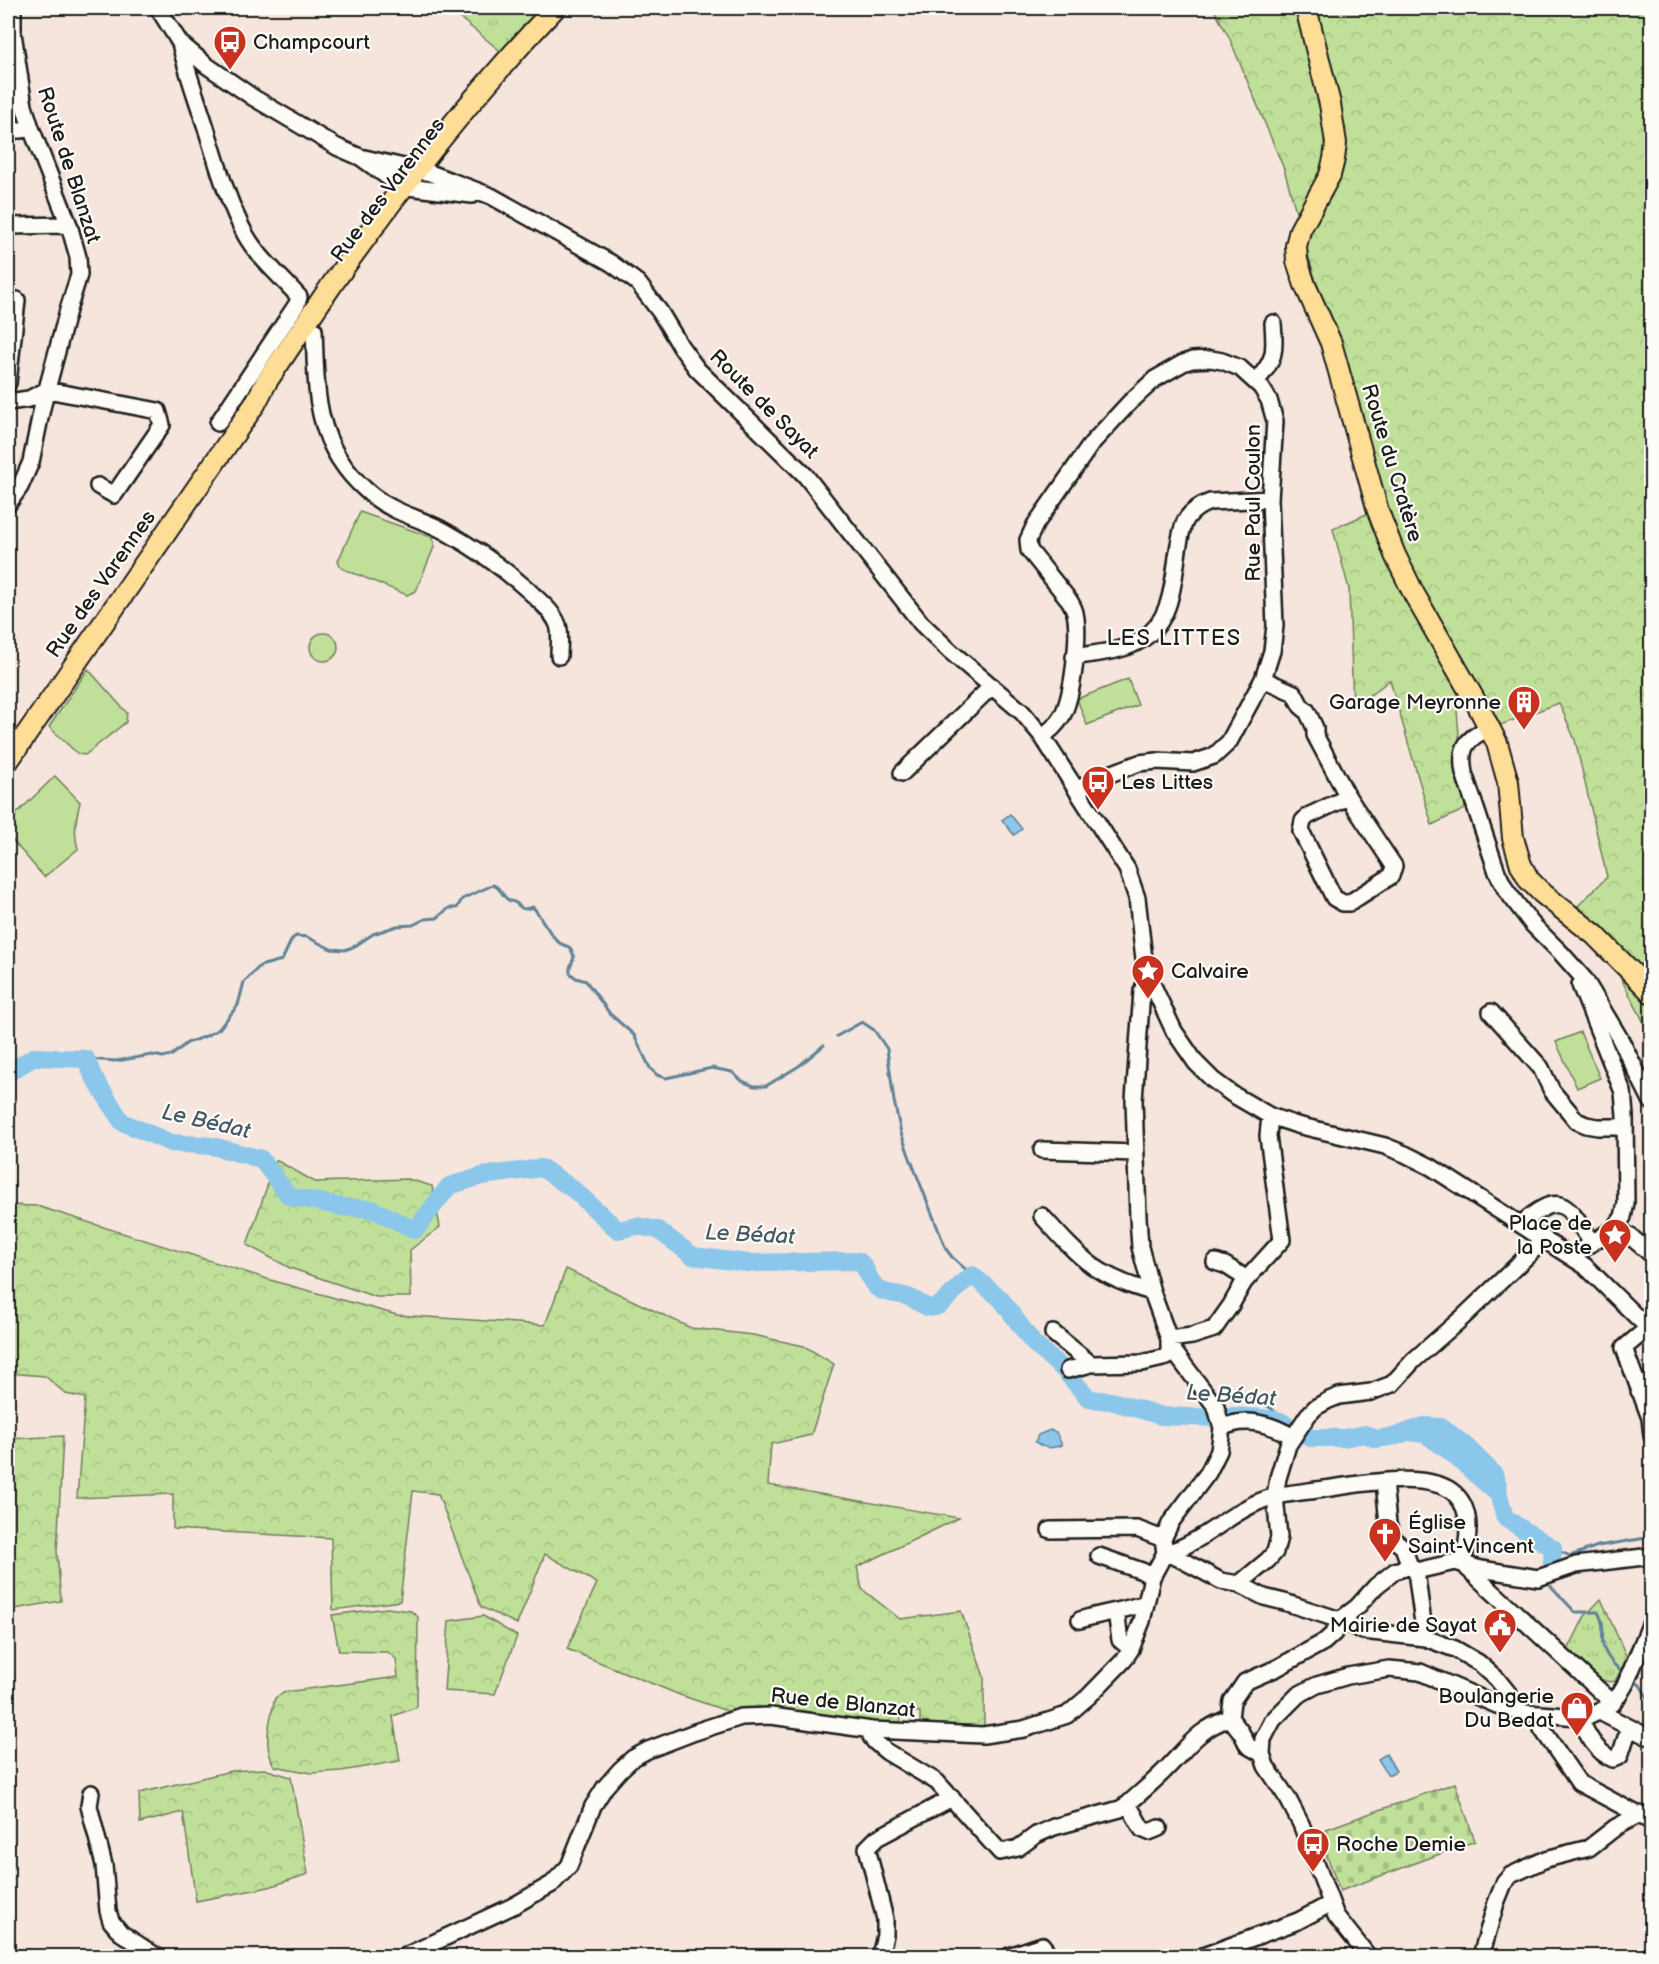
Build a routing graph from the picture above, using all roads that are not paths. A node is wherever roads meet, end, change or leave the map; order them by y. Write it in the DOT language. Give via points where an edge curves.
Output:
graph roads {
  1 [pos="13,8"];
  2 [pos="158,8"];
  3 [pos="555,8"];
  4 [pos="563,8"];
  5 [pos="1306,8"];
  6 [pos="180,43"];
  7 [pos="213,71"];
  8 [pos="194,91"];
  9 [pos="464,120"];
  10 [pos="8,127"];
  11 [pos="31,129"];
  12 [pos="417,180"];
  13 [pos="69,225"];
  14 [pos="8,226"];
  15 [pos="8,300"];
  16 [pos="1273,323"];
  17 [pos="310,327"];
  18 [pos="1256,381"];
  19 [pos="8,383"];
  20 [pos="47,390"];
  21 [pos="8,402"];
  22 [pos="218,423"];
  23 [pos="98,486"];
  24 [pos="1269,499"];
  25 [pos="8,504"];
  26 [pos="559,656"];
  27 [pos="1074,657"];
  28 [pos="1263,679"];
  29 [pos="992,686"];
  30 [pos="1490,727"];
  31 [pos="1042,735"];
  32 [pos="8,761"];
  33 [pos="902,773"];
  34 [pos="1077,790"];
  35 [pos="1347,797"];
  36 [pos="1578,972"];
  37 [pos="1150,982"];
  38 [pos="1652,993"];
  39 [pos="1491,1012"];
  40 [pos="1652,1102"];
  41 [pos="1270,1116"];
  42 [pos="1625,1126"];
  43 [pos="1042,1150"];
  44 [pos="1136,1153"];
  45 [pos="1042,1216"];
  46 [pos="1521,1224"];
  47 [pos="1615,1228"];
  48 [pos="1545,1239"];
  49 [pos="1592,1243"];
  50 [pos="1572,1256"];
  51 [pos="1652,1256"];
  52 [pos="1215,1262"];
  53 [pos="1246,1279"];
  54 [pos="1152,1292"];
  55 [pos="1648,1323"];
  56 [pos="1053,1333"];
  57 [pos="1169,1339"];
  58 [pos="1167,1357"];
  59 [pos="1091,1364"];
  60 [pos="1186,1365"];
  61 [pos="1068,1370"];
  62 [pos="1652,1378"];
  63 [pos="1639,1391"];
  64 [pos="1651,1417"];
  65 [pos="1219,1420"];
  66 [pos="1296,1432"];
  67 [pos="1652,1436"];
  68 [pos="1384,1481"];
  69 [pos="1275,1496"];
  70 [pos="1050,1530"];
  71 [pos="1164,1546"];
  72 [pos="1099,1556"];
  73 [pos="1652,1556"];
  74 [pos="1463,1564"];
  75 [pos="1413,1568"];
  76 [pos="1152,1577"];
  77 [pos="1239,1584"];
  78 [pos="1145,1603"];
  79 [pos="1116,1611"];
  80 [pos="1080,1620"];
  81 [pos="1340,1620"];
  82 [pos="1652,1620"];
  83 [pos="1425,1638"];
  84 [pos="1131,1649"];
  85 [pos="1613,1703"];
  86 [pos="1512,1710"];
  87 [pos="1600,1712"];
  88 [pos="1538,1714"];
  89 [pos="1230,1718"];
  90 [pos="1579,1718"];
  91 [pos="1629,1728"];
  92 [pos="872,1730"];
  93 [pos="1652,1737"];
  94 [pos="1262,1754"];
  95 [pos="91,1793"];
  96 [pos="952,1798"];
  97 [pos="1128,1804"];
  98 [pos="1646,1818"];
  99 [pos="1158,1828"];
  100 [pos="1330,1904"];
  101 [pos="156,1956"];
  102 [pos="405,1956"];
  103 [pos="880,1956"];
  104 [pos="1009,1956"];
  105 [pos="1050,1956"];
  106 [pos="1203,1956"];
  107 [pos="1368,1956"];
  108 [pos="1481,1956"];
  1 -- 11 [label="street, Route de Blanzat" via="13,33"];
  2 -- 6 [label="street, Route de Sayat"];
  3 -- 9 [label="main road, Rue des Varennes" via="497,71"];
  4 -- 9 [label="main road, Rue des Varennes"];
  5 -- 30 [label="main road, Route du Cratère" via="1336,143 1330,175 1300,230 1298,267 1331,343 1388,537 1418,603"];
  6 -- 7 [label="street, Route de Sayat"];
  6 -- 8 [label="street"];
  7 -- 8 [label="street"];
  7 -- 12 [label="street, Route de Sayat" via="337,147"];
  8 -- 22 [label="street" via="228,194 246,235 299,297"];
  9 -- 12 [label="main road, Rue des Varennes"];
  10 -- 11 [label="street"];
  11 -- 13 [label="street, Route de Blanzat"];
  12 -- 17 [label="main road, Rue des Varennes" via="394,218"];
  12 -- 29 [label="street, Route de Sayat" via="498,200 611,262 638,283 697,369 797,466 930,632"];
  13 -- 14 [label="street"];
  13 -- 20 [label="street, Route de Blanzat" via="79,275"];
  15 -- 19 [label="street" via="17,300"];
  16 -- 18 [label="street" via="1272,359"];
  17 -- 26 [label="street" via="318,401 328,438 345,467 379,501 445,531 516,580 556,622"];
  17 -- 32 [label="main road, Rue des Varennes" via="274,384 255,404"];
  18 -- 24 [label="street, Rue Paul Coulon" via="1269,400 1275,421"];
  18 -- 27 [label="street, Rue Paul Coulon" via="1232,364 1211,359 1192,360 1165,372 1092,443 1035,525 1028,540 1029,550 1074,609"];
  20 -- 21 [label="street" via="29,399"];
  20 -- 23 [label="street" via="159,411 162,425 114,495"];
  20 -- 25 [label="street, Route de Blanzat" via="31,462"];
  24 -- 27 [label="street" via="1210,502 1193,511 1182,531 1169,603 1160,623 1128,646"];
  24 -- 28 [label="street, Rue Paul Coulon" via="1275,626"];
  27 -- 31 [label="street, Rue Paul Coulon" via="1068,703 1058,722"];
  28 -- 34 [label="street, Rue Paul Coulon" via="1228,742 1214,756 1193,763 1138,763"];
  28 -- 35 [label="street" via="1297,697"];
  29 -- 31 [label="street, Route de Sayat" via="1028,717"];
  29 -- 33 [label="street"];
  30 -- 36 [label="street" via="1470,739 1462,760 1497,872 1516,906"];
  30 -- 38 [label="main road, Route du Cratère" via="1506,770 1515,852 1525,873 1542,893 1596,935"];
  31 -- 34 [label="street, Route de Sayat"];
  34 -- 37 [label="street, Route de Sayat" via="1127,869"];
  35 -- 35 [label="street" via="1394,866 1391,876 1343,903 1334,898 1301,831 1308,816"];
  36 -- 40 [label="street" via="1606,1014"];
  36 -- 42 [label="street" via="1579,984 1622,1087"];
  37 -- 41 [label="street, Route de Sayat" via="1180,1041 1196,1063 1232,1094"];
  37 -- 44 [label="street" via="1142,991 1135,1084"];
  39 -- 42 [label="street" via="1541,1068 1552,1091 1577,1121 1586,1125"];
  41 -- 46 [label="street, Route de Sayat" via="1405,1154"];
  41 -- 53 [label="street" via="1268,1137 1282,1240"];
  42 -- 47 [label="street" via="1626,1203"];
  43 -- 44 [label="street"];
  44 -- 54 [label="street" via="1140,1247"];
  45 -- 54 [label="street" via="1090,1266 1112,1279"];
  46 -- 48 [label="street, Route de Sayat"];
  46 -- 49 [label="street" via="1538,1210 1557,1203 1572,1214"];
  47 -- 49 [label="street"];
  47 -- 51 [label="street"];
  48 -- 50 [label="street, Route de Sayat"];
  48 -- 66 [label="street" via="1392,1384 1329,1400 1316,1407"];
  49 -- 50 [label="street"];
  50 -- 55 [label="street, Route de Sayat"];
  52 -- 53 [label="street"];
  53 -- 57 [label="street" via="1214,1329"];
  54 -- 57 [label="street"];
  55 -- 63 [label="street" via="1624,1348"];
  56 -- 59 [label="street"];
  57 -- 58 [label="street"];
  57 -- 60 [label="street"];
  58 -- 59 [label="street" via="1143,1363"];
  58 -- 60 [label="street"];
  59 -- 61 [label="street"];
  60 -- 65 [label="street"];
  62 -- 63 [label="street"];
  63 -- 64 [label="street"];
  64 -- 67 [label="street"];
  65 -- 66 [label="street" via="1263,1423"];
  65 -- 71 [label="street, Rue de Blanzat" via="1219,1451 1208,1473 1171,1522"];
  66 -- 69 [label="street" via="1283,1459"];
  68 -- 69 [label="street"];
  68 -- 74 [label="street" via="1430,1483 1455,1494 1468,1524"];
  68 -- 75 [label="street" via="1388,1524 1393,1539 1403,1547"];
  69 -- 71 [label="street" via="1256,1503 1181,1549"];
  69 -- 77 [label="street" via="1279,1537 1275,1552"];
  70 -- 71 [label="street" via="1137,1529"];
  71 -- 76 [label="street, Rue de Blanzat"];
  71 -- 77 [label="street" via="1221,1581"];
  72 -- 76 [label="street"];
  73 -- 74 [label="street" via="1576,1565 1538,1578"];
  74 -- 75 [label="street"];
  74 -- 85 [label="street"];
  75 -- 81 [label="street" via="1385,1578"];
  75 -- 83 [label="street"];
  76 -- 78 [label="street, Rue de Blanzat"];
  77 -- 81 [label="street" via="1264,1597"];
  78 -- 79 [label="street"];
  78 -- 84 [label="street, Rue de Blanzat"];
  79 -- 80 [label="street"];
  79 -- 84 [label="street" via="1120,1640"];
  81 -- 83 [label="street" via="1363,1631"];
  81 -- 89 [label="street" via="1324,1642 1245,1682 1232,1701"];
  82 -- 85 [label="street" via="1624,1688"];
  83 -- 86 [label="street" via="1455,1649 1486,1668 1509,1694"];
  84 -- 92 [label="street, Rue de Blanzat" via="1078,1707 1054,1721 996,1734"];
  85 -- 87 [label="street"];
  86 -- 88 [label="street"];
  86 -- 94 [label="street" via="1420,1671 1376,1670 1317,1685 1298,1695 1266,1731"];
  87 -- 90 [label="street"];
  87 -- 91 [label="street"];
  88 -- 90 [label="street"];
  88 -- 98 [label="street" via="1542,1729 1579,1783"];
  89 -- 94 [label="street" via="1248,1746"];
  89 -- 97 [label="street" via="1213,1724 1194,1738"];
  90 -- 91 [label="street" via="1600,1753 1613,1760 1620,1756"];
  91 -- 93 [label="street"];
  92 -- 96 [label="street" via="879,1745 937,1782"];
  92 -- 102 [label="street, Rue de Blanzat" via="751,1716 648,1750 629,1762 605,1787 593,1806 573,1858 558,1879 513,1906"];
  94 -- 100 [label="street" via="1301,1824"];
  95 -- 101 [label="street" via="89,1804 104,1865 111,1921 120,1933"];
  96 -- 97 [label="street" via="1000,1852 1018,1848 1054,1827"];
  96 -- 103 [label="street" via="877,1838 867,1848 885,1919"];
  97 -- 99 [label="street" via="1142,1829 1149,1832"];
  98 -- 108 [label="street" via="1616,1827 1589,1848 1546,1858 1511,1875 1496,1903"];
  100 -- 106 [label="street" via="1298,1921"];
  100 -- 107 [label="street"];
  104 -- 105 [label="street" via="1042,1945"];
}
